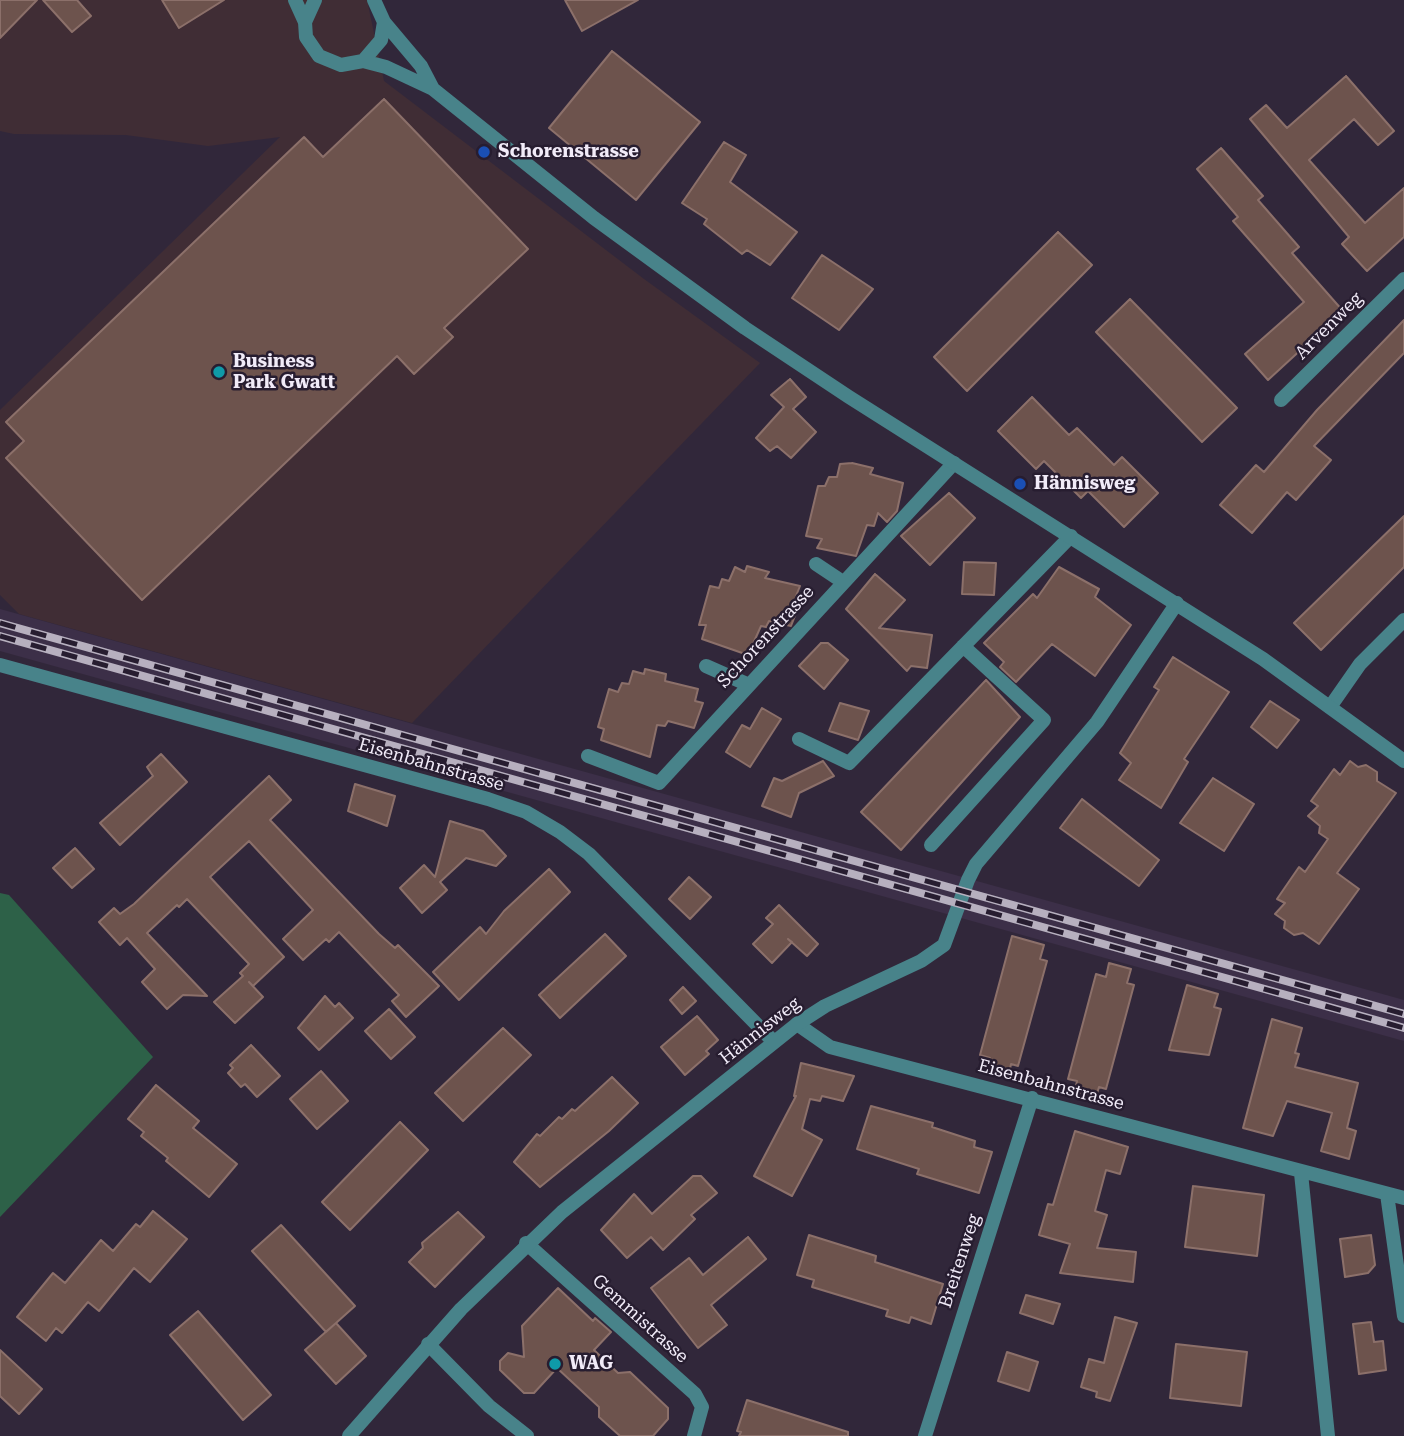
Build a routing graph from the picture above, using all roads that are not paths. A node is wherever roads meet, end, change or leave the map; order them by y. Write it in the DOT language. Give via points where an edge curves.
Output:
graph roads {
  1 [pos="295,0"];
  2 [pos="315,0"];
  3 [pos="374,0"];
  4 [pos="305,22"];
  5 [pos="384,22"];
  6 [pos="363,61"];
  7 [pos="433,89"];
  8 [pos="1404,279"];
  9 [pos="1281,400"];
  10 [pos="954,463"];
  11 [pos="1071,536"];
  12 [pos="816,564"];
  13 [pos="844,582"];
  14 [pos="1177,603"];
  15 [pos="1404,620"];
  16 [pos="963,646"];
  17 [pos="0,665"];
  18 [pos="706,666"];
  19 [pos="749,685"];
  20 [pos="1330,707"];
  21 [pos="799,739"];
  22 [pos="588,756"];
  23 [pos="1404,761"];
  24 [pos="931,845"];
  25 [pos="797,1024"];
  26 [pos="773,1041"];
  27 [pos="1032,1098"];
  28 [pos="1301,1173"];
  29 [pos="1387,1194"];
  30 [pos="1404,1198"];
  31 [pos="526,1243"];
  32 [pos="1404,1316"];
  33 [pos="428,1344"];
  34 [pos="349,1436"];
  35 [pos="527,1436"];
  36 [pos="694,1436"];
  37 [pos="925,1436"];
  38 [pos="1328,1436"];
  1 -- 4 [label="street"];
  2 -- 4 [label="street"];
  3 -- 5 [label="street"];
  4 -- 6 [label="street" via="306,37 319,56 341,65"];
  5 -- 6 [label="street" via="377,48"];
  5 -- 7 [label="street" via="421,66"];
  6 -- 7 [label="street"];
  7 -- 10 [label="street" via="674,277 797,363"];
  8 -- 9 [label="street, Arvenweg"];
  10 -- 11 [label="street"];
  10 -- 13 [label="street, Schorenstrasse"];
  11 -- 14 [label="street"];
  11 -- 16 [label="street"];
  12 -- 13 [label="street"];
  13 -- 19 [label="street, Schorenstrasse"];
  14 -- 20 [label="street"];
  14 -- 25 [label="street, Hännisweg" via="1097,722 976,864 944,945"];
  15 -- 20 [label="street" via="1360,664"];
  16 -- 21 [label="street" via="849,763"];
  16 -- 24 [label="street" via="1044,720"];
  17 -- 26 [label="street, Eisenbahnstrasse" via="526,813 589,854"];
  18 -- 19 [label="street"];
  19 -- 22 [label="street, Schorenstrasse" via="659,783"];
  20 -- 23 [label="street"];
  25 -- 26 [label="street, Hännisweg"];
  25 -- 27 [label="street, Eisenbahnstrasse" via="830,1047"];
  26 -- 31 [label="street, Hännisweg"];
  27 -- 28 [label="street, Eisenbahnstrasse"];
  27 -- 37 [label="street, Breitenweg"];
  28 -- 29 [label="street, Eisenbahnstrasse"];
  28 -- 38 [label="street"];
  29 -- 30 [label="street, Eisenbahnstrasse"];
  29 -- 32 [label="street"];
  31 -- 33 [label="street, Hännisweg"];
  31 -- 36 [label="street, Gemmistrasse" via="695,1394 702,1407"];
  33 -- 34 [label="street, Hännisweg"];
  33 -- 35 [label="street" via="489,1406"];
}
